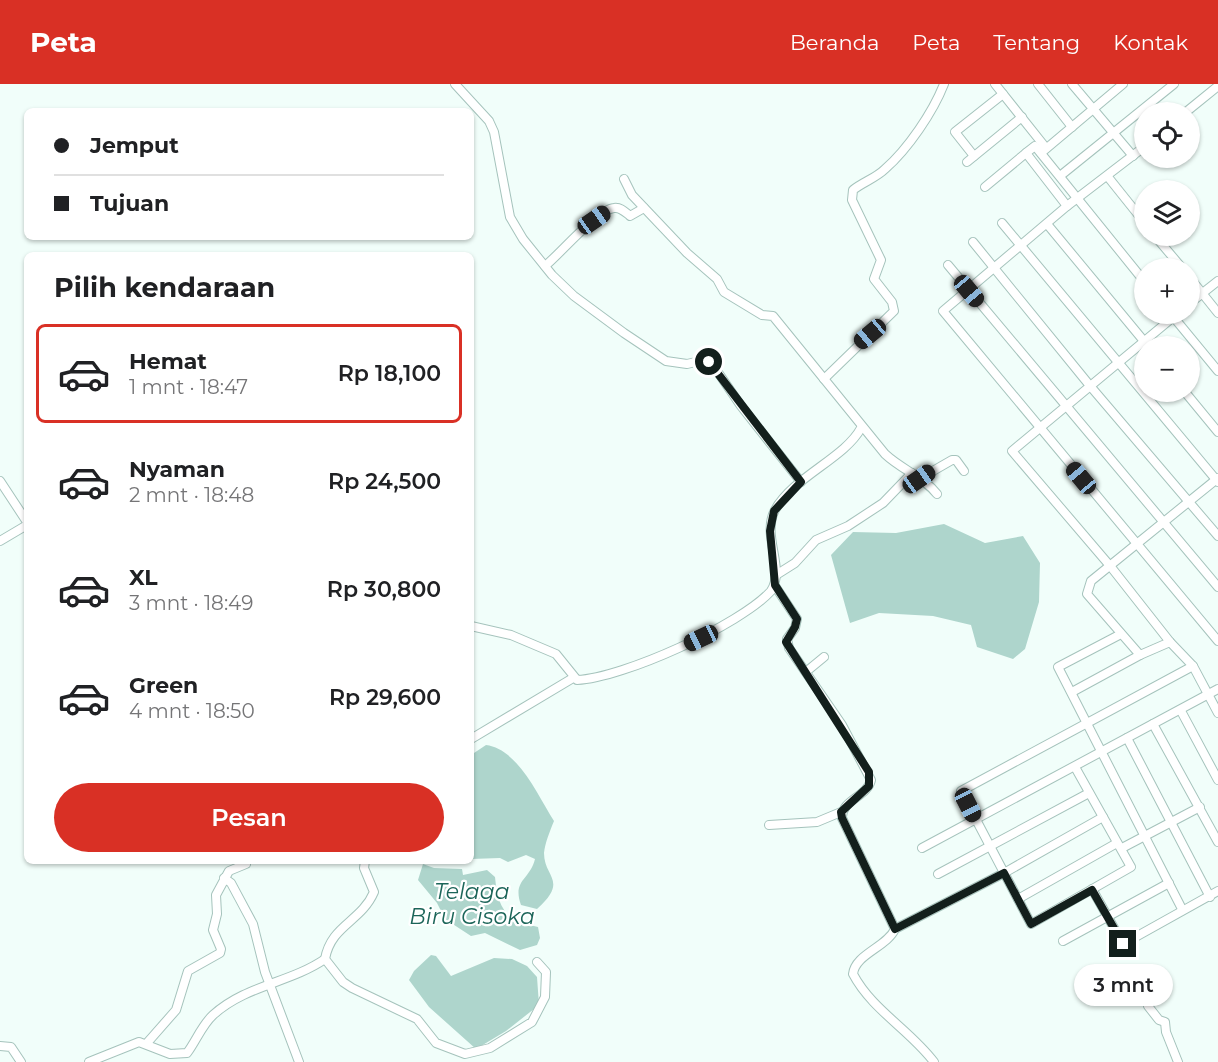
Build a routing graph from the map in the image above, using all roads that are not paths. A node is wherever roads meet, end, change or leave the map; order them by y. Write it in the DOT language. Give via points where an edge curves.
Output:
graph roads {
  1 [pos="455,84"];
  2 [pos="944,84"];
  3 [pos="995,84"];
  4 [pos="1038,84"];
  5 [pos="1072,84"];
  6 [pos="1174,84"];
  7 [pos="1118,86"];
  8 [pos="1218,86"];
  9 [pos="1003,94"];
  10 [pos="1198,102"];
  11 [pos="1094,108"];
  12 [pos="1022,117"];
  13 [pos="1072,127"];
  14 [pos="1114,132"];
  15 [pos="1044,151"];
  16 [pos="1026,153"];
  17 [pos="1133,156"];
  18 [pos="1060,177"];
  19 [pos="1108,177"];
  20 [pos="624,179"];
  21 [pos="985,187"];
  22 [pos="1077,200"];
  23 [pos="1067,206"];
  24 [pos="644,208"];
  25 [pos="1134,210"];
  26 [pos="1002,223"];
  27 [pos="1047,224"];
  28 [pos="973,242"];
  29 [pos="1021,246"];
  30 [pos="1163,246"];
  31 [pos="1174,258"];
  32 [pos="948,265"];
  33 [pos="545,266"];
  34 [pos="994,269"];
  35 [pos="1134,269"];
  36 [pos="1218,281"];
  37 [pos="1200,290"];
  38 [pos="969,291"];
  39 [pos="1202,293"];
  40 [pos="1218,313"];
  41 [pos="1165,324"];
  42 [pos="1182,324"];
  43 [pos="1139,336"];
  44 [pos="1153,336"];
  45 [pos="1134,352"];
  46 [pos="1119,363"];
  47 [pos="1218,371"];
  48 [pos="824,379"];
  49 [pos="1091,387"];
  50 [pos="1193,402"];
  51 [pos="1067,407"];
  52 [pos="861,428"];
  53 [pos="1039,429"];
  54 [pos="1218,432"];
  55 [pos="964,471"];
  56 [pos="912,473"];
  57 [pos="919,479"];
  58 [pos="1217,480"];
  59 [pos="0,481"];
  60 [pos="801,482"];
  61 [pos="937,494"];
  62 [pos="1189,502"];
  63 [pos="24,519"];
  64 [pos="1163,523"];
  65 [pos="24,526"];
  66 [pos="1218,536"];
  67 [pos="0,541"];
  68 [pos="1136,544"];
  69 [pos="1111,567"];
  70 [pos="776,575"];
  71 [pos="775,585"];
  72 [pos="1218,587"];
  73 [pos="474,627"];
  74 [pos="1121,634"];
  75 [pos="1218,641"];
  76 [pos="1170,642"];
  77 [pos="1140,655"];
  78 [pos="824,657"];
  79 [pos="1193,666"];
  80 [pos="807,671"];
  81 [pos="573,678"];
  82 [pos="1218,689"];
  83 [pos="1071,692"];
  84 [pos="1208,695"];
  85 [pos="1181,711"];
  86 [pos="1218,713"];
  87 [pos="1087,720"];
  88 [pos="1154,724"];
  89 [pos="474,737"];
  90 [pos="1127,738"];
  91 [pos="1101,752"];
  92 [pos="1075,767"];
  93 [pos="1218,780"];
  94 [pos="1089,792"];
  95 [pos="1200,807"];
  96 [pos="841,812"];
  97 [pos="1103,817"];
  98 [pos="976,820"];
  99 [pos="1171,821"];
  100 [pos="769,825"];
  101 [pos="1144,835"];
  102 [pos="1218,842"];
  103 [pos="989,845"];
  104 [pos="1120,846"];
  105 [pos="922,848"];
  106 [pos="246,864"];
  107 [pos="365,864"];
  108 [pos="1004,873"];
  109 [pos="938,874"];
  110 [pos="224,878"];
  111 [pos="1169,883"];
  112 [pos="1092,890"];
  113 [pos="1218,891"];
  114 [pos="1210,897"];
  115 [pos="1018,899"];
  116 [pos="1182,909"];
  117 [pos="1108,916"];
  118 [pos="895,929"];
  119 [pos="1063,941"];
  120 [pos="325,959"];
  121 [pos="537,962"];
  122 [pos="270,984"];
  123 [pos="1148,1006"];
  124 [pos="147,1043"];
  125 [pos="0,1046"];
  126 [pos="21,1062"];
  127 [pos="89,1062"];
  128 [pos="299,1062"];
  129 [pos="934,1062"];
  130 [pos="1178,1062"];
  1 -- 33 [label="street" via="492,126 510,216"];
  2 -- 48 [label="street" via="936,106 893,161 853,190 852,200 880,260 874,279 892,302 894,311"];
  3 -- 9 [label="street"];
  4 -- 13 [label="street"];
  5 -- 11 [label="street"];
  6 -- 14 [label="street"];
  7 -- 11 [label="street"];
  8 -- 10 [label="street"];
  9 -- 12 [label="street"];
  9 -- 12 [label="street" via="955,132 970,159"];
  11 -- 13 [label="street"];
  11 -- 14 [label="street"];
  12 -- 15 [label="street"];
  13 -- 15 [label="street"];
  14 -- 17 [label="street"];
  14 -- 18 [label="street"];
  15 -- 16 [label="street" via="1035,146"];
  15 -- 18 [label="street"];
  16 -- 21 [label="street"];
  16 -- 23 [label="street"];
  17 -- 19 [label="street"];
  18 -- 22 [label="street"];
  19 -- 22 [label="street"];
  19 -- 25 [label="street"];
  20 -- 24 [label="street"];
  22 -- 23 [label="street"];
  22 -- 35 [label="street"];
  23 -- 27 [label="street"];
  24 -- 33 [label="street" via="630,216 621,208 612,208"];
  24 -- 48 [label="street" via="717,279 724,292 762,315 773,316"];
  26 -- 29 [label="street"];
  27 -- 29 [label="street"];
  27 -- 43 [label="street"];
  28 -- 34 [label="street"];
  29 -- 34 [label="street"];
  29 -- 46 [label="street"];
  30 -- 31 [label="street"];
  32 -- 38 [label="street"];
  33 -- 60 [label="street" via="574,296 666,361 687,364 704,360 713,365"];
  34 -- 38 [label="street"];
  34 -- 49 [label="street"];
  36 -- 39 [label="street"];
  37 -- 39 [label="street"];
  38 -- 51 [label="street"];
  38 -- 53 [label="street" via="943,311"];
  39 -- 40 [label="street"];
  41 -- 44 [label="street"];
  42 -- 47 [label="street"];
  45 -- 46 [label="street"];
  46 -- 49 [label="street"];
  46 -- 58 [label="street"];
  48 -- 52 [label="street"];
  49 -- 51 [label="street"];
  49 -- 62 [label="street"];
  50 -- 54 [label="street"];
  51 -- 53 [label="street"];
  51 -- 64 [label="street"];
  52 -- 56 [label="street" via="902,470"];
  52 -- 60 [label="street"];
  53 -- 68 [label="street"];
  53 -- 69 [label="street" via="1012,451"];
  55 -- 57 [label="street" via="952,460"];
  56 -- 57 [label="street"];
  56 -- 70 [label="street" via="883,503 849,526 816,540 795,563"];
  57 -- 61 [label="street"];
  58 -- 62 [label="street"];
  59 -- 63 [label="street"];
  60 -- 70 [label="street" via="773,515 770,531"];
  62 -- 64 [label="street"];
  62 -- 66 [label="street"];
  64 -- 68 [label="street"];
  64 -- 72 [label="street"];
  65 -- 67 [label="street"];
  68 -- 69 [label="street"];
  68 -- 75 [label="street"];
  69 -- 74 [label="street" via="1091,582 1087,594"];
  69 -- 76 [label="street"];
  70 -- 71 [label="street"];
  71 -- 80 [label="street" via="797,619 787,645"];
  71 -- 81 [label="street" via="736,616 682,647 592,678"];
  73 -- 81 [label="street" via="511,635 556,654"];
  74 -- 77 [label="street"];
  74 -- 83 [label="street" via="1058,667"];
  76 -- 77 [label="street"];
  76 -- 79 [label="street"];
  77 -- 83 [label="street"];
  78 -- 80 [label="street"];
  79 -- 84 [label="street"];
  79 -- 87 [label="street"];
  80 -- 96 [label="street" via="869,772 869,786"];
  81 -- 89 [label="street"];
  82 -- 84 [label="street"];
  83 -- 87 [label="street"];
  84 -- 85 [label="street"];
  84 -- 86 [label="street"];
  85 -- 88 [label="street"];
  85 -- 93 [label="street"];
  87 -- 91 [label="street"];
  87 -- 98 [label="street" via="961,791"];
  88 -- 90 [label="street"];
  88 -- 95 [label="street"];
  90 -- 91 [label="street"];
  90 -- 99 [label="street"];
  91 -- 92 [label="street"];
  91 -- 101 [label="street"];
  92 -- 94 [label="street"];
  92 -- 98 [label="street"];
  94 -- 97 [label="street"];
  94 -- 103 [label="street"];
  95 -- 99 [label="street"];
  95 -- 102 [label="street"];
  96 -- 100 [label="street" via="817,822"];
  96 -- 118 [label="street"];
  97 -- 104 [label="street"];
  97 -- 108 [label="street"];
  98 -- 103 [label="street"];
  98 -- 105 [label="street"];
  99 -- 101 [label="street"];
  99 -- 114 [label="street"];
  101 -- 104 [label="street"];
  101 -- 111 [label="street"];
  103 -- 108 [label="street"];
  103 -- 109 [label="street"];
  104 -- 112 [label="street" via="1131,867"];
  104 -- 115 [label="street"];
  106 -- 110 [label="street" via="229,871"];
  107 -- 120 [label="street" via="374,892 364,908 331,938"];
  108 -- 115 [label="street"];
  108 -- 118 [label="street"];
  110 -- 122 [label="street" via="237,892 253,924"];
  110 -- 124 [label="street" via="216,896 213,926 221,951 188,971 177,1010"];
  111 -- 116 [label="street"];
  111 -- 117 [label="street"];
  112 -- 115 [label="street" via="1031,924"];
  112 -- 117 [label="street"];
  113 -- 114 [label="street"];
  114 -- 116 [label="street"];
  116 -- 117 [label="street" via="1123,944"];
  117 -- 119 [label="street"];
  118 -- 129 [label="street" via="891,937 859,962 852,974 877,1006 921,1045"];
  120 -- 121 [label="street" via="343,982 417,1019 436,1043 465,1054 490,1048 532,1022 545,998 546,972"];
  120 -- 122 [label="street"];
  122 -- 124 [label="street" via="254,988 212,1015 187,1053 170,1054"];
  122 -- 128 [label="street"];
  123 -- 130 [label="street" via="1165,1022"];
  124 -- 127 [label="street" via="127,1045"];
  125 -- 126 [label="street" via="11,1047"];
}
